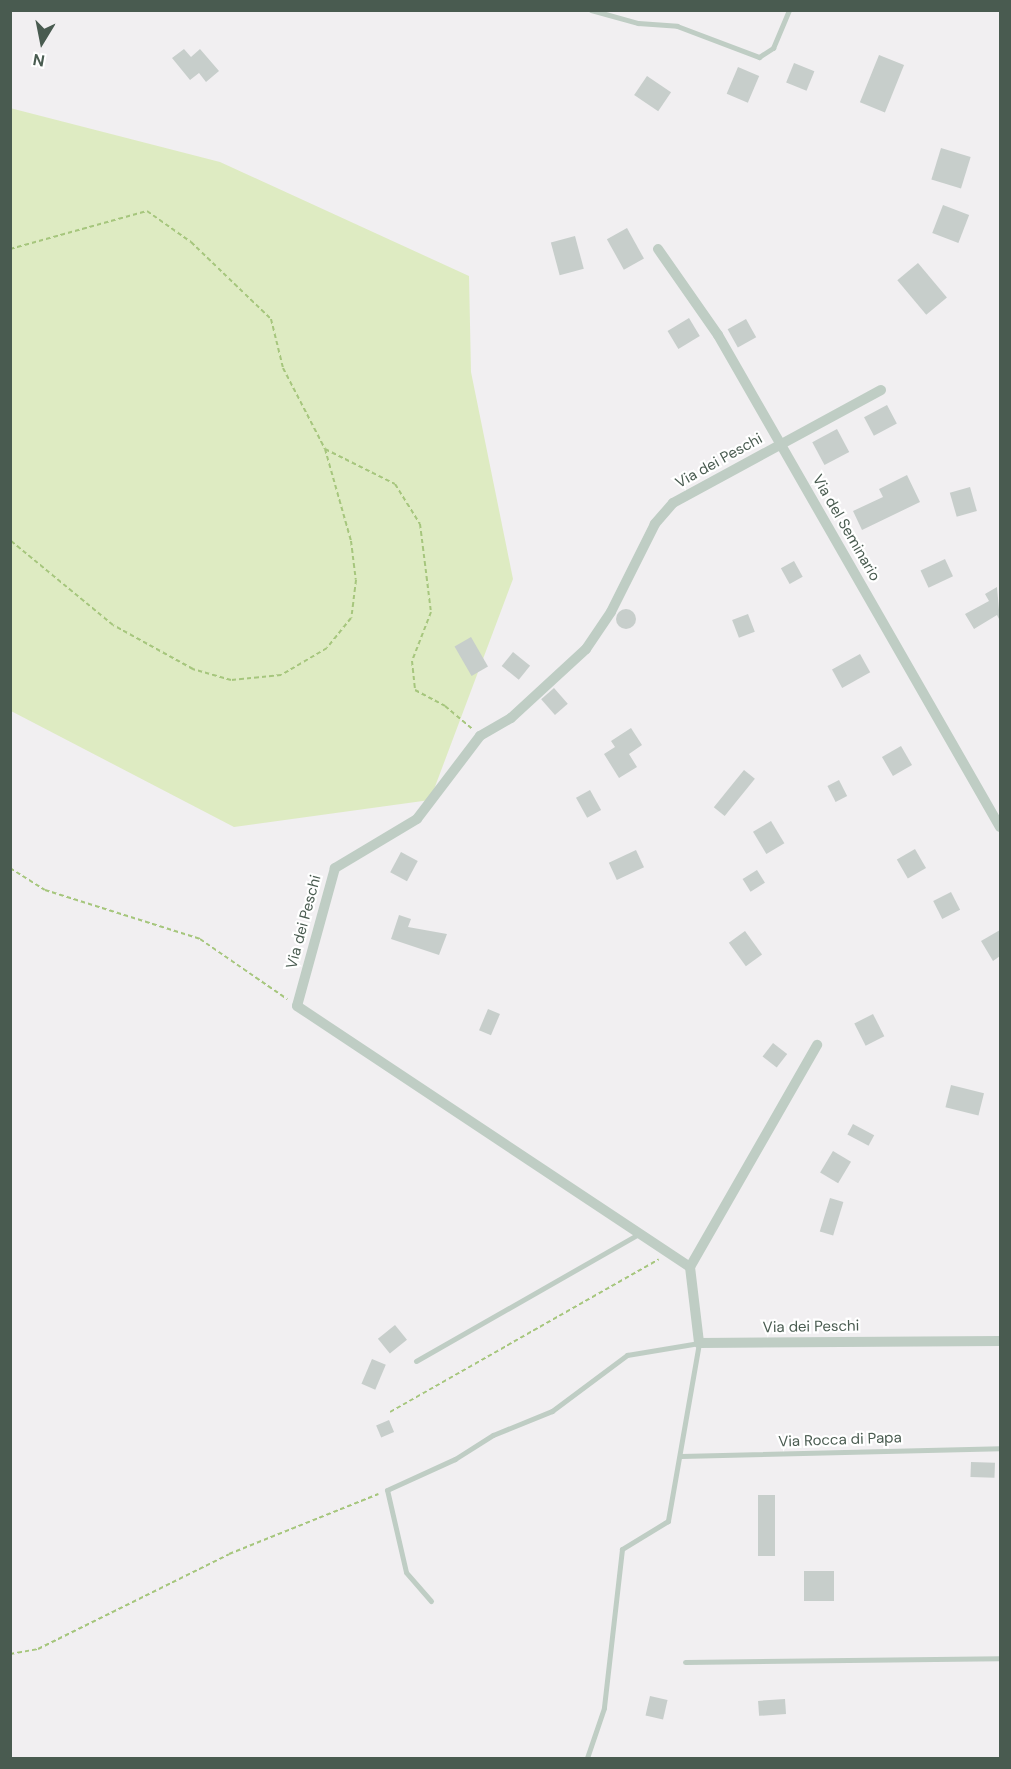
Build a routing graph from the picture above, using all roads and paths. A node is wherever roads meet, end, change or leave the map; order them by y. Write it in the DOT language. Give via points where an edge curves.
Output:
graph roads {
  1 [pos="591,10"];
  2 [pos="789,10"];
  3 [pos="10,249"];
  4 [pos="658,249"];
  5 [pos="881,390"];
  6 [pos="780,444"];
  7 [pos="325,449"];
  8 [pos="10,540"];
  9 [pos="480,736"];
  10 [pos="1000,827"];
  11 [pos="10,868"];
  12 [pos="297,1006"];
  13 [pos="817,1045"];
  14 [pos="640,1234"];
  15 [pos="669,1253"];
  16 [pos="690,1266"];
  17 [pos="1000,1341"];
  18 [pos="699,1343"];
  19 [pos="416,1361"];
  20 [pos="390,1412"];
  21 [pos="1000,1448"];
  22 [pos="681,1456"];
  23 [pos="387,1490"];
  24 [pos="431,1601"];
  25 [pos="10,1654"];
  26 [pos="1000,1658"];
  27 [pos="685,1662"];
  28 [pos="587,1758"];
  1 -- 2 [label="lane" via="629,21 677,26 759,57 772,48"];
  3 -- 7 [label="path" via="147,211 191,242 271,319 283,368"];
  4 -- 6 [label="street, Via del Seminario" via="718,335"];
  5 -- 6 [label="street, Via dei Peschi"];
  6 -- 9 [label="street, Via dei Peschi" via="673,503 655,524 611,612 586,649 511,718"];
  6 -- 10 [label="street, Via del Seminario"];
  7 -- 8 [label="path" via="351,541 356,580 351,618 327,648 281,675 231,680 193,669 89,609"];
  7 -- 9 [label="path" via="395,484 420,524 431,612 412,661 415,690 445,706"];
  9 -- 12 [label="street, Via dei Peschi" via="417,819 335,868"];
  11 -- 12 [label="path" via="45,890 200,939"];
  12 -- 14 [label="street"];
  13 -- 16 [label="street"];
  14 -- 15 [label="street"];
  14 -- 19 [label="lane"];
  15 -- 16 [label="street"];
  15 -- 20 [label="path"];
  16 -- 18 [label="street"];
  17 -- 18 [label="street, Via dei Peschi"];
  18 -- 22 [label="lane"];
  18 -- 23 [label="lane" via="627,1355 552,1411 493,1435 455,1459"];
  21 -- 22 [label="lane, Via Rocca di Papa"];
  22 -- 28 [label="lane" via="668,1521 622,1549 603,1708"];
  23 -- 24 [label="lane" via="406,1572"];
  23 -- 25 [label="path" via="229,1554 38,1649"];
  26 -- 27 [label="lane"];
}
